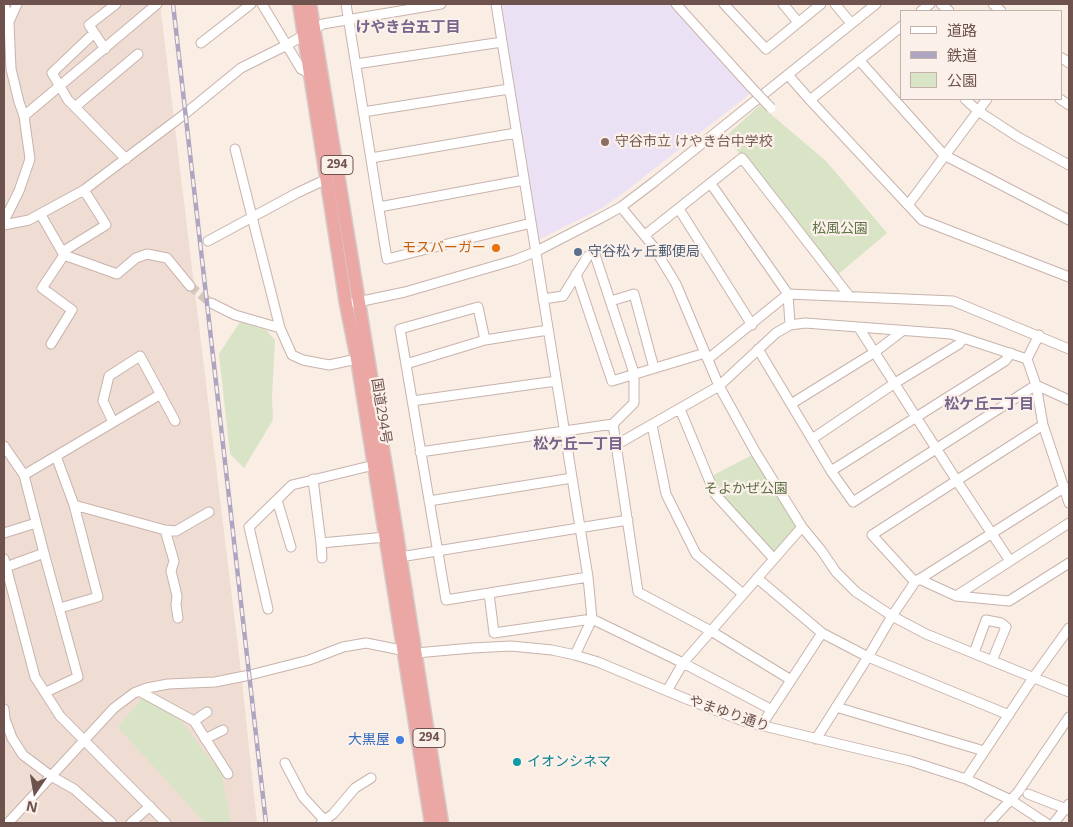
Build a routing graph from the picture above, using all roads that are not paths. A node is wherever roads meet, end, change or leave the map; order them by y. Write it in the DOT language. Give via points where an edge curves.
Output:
graph roads {
  1 [pos="4,4"];
  2 [pos="17,4"];
  3 [pos="116,4"];
  4 [pos="157,4"];
  5 [pos="252,4"];
  6 [pos="262,4"];
  7 [pos="299,4"];
  8 [pos="310,4"];
  9 [pos="346,4"];
  10 [pos="441,4"];
  11 [pos="496,4"];
  12 [pos="676,4"];
  13 [pos="724,4"];
  14 [pos="783,4"];
  15 [pos="821,4"];
  16 [pos="835,4"];
  17 [pos="876,4"];
  18 [pos="349,18"];
  19 [pos="9,22"];
  20 [pos="798,22"];
  21 [pos="851,23"];
  22 [pos="900,31"];
  23 [pos="309,32"];
  24 [pos="94,33"];
  25 [pos="4,35"];
  26 [pos="502,42"];
  27 [pos="201,43"];
  28 [pos="287,45"];
  29 [pos="104,49"];
  30 [pos="138,54"];
  31 [pos="859,60"];
  32 [pos="356,64"];
  33 [pos="311,74"];
  34 [pos="788,75"];
  35 [pos="60,86"];
  36 [pos="509,88"];
  37 [pos="810,100"];
  38 [pos="966,100"];
  39 [pos="987,100"];
  40 [pos="75,107"];
  41 [pos="771,108"];
  42 [pos="978,111"];
  43 [pos="364,112"];
  44 [pos="24,116"];
  45 [pos="516,133"];
  46 [pos="235,149"];
  47 [pos="944,155"];
  48 [pos="371,158"];
  49 [pos="126,159"];
  50 [pos="1069,165"];
  51 [pos="333,177"];
  52 [pos="524,180"];
  53 [pos="712,184"];
  54 [pos="84,190"];
  55 [pos="908,205"];
  56 [pos="621,206"];
  57 [pos="379,208"];
  58 [pos="679,209"];
  59 [pos="41,215"];
  60 [pos="253,217"];
  61 [pos="1069,220"];
  62 [pos="4,223"];
  63 [pos="531,223"];
  64 [pos="645,235"];
  65 [pos="208,241"];
  66 [pos="536,252"];
  67 [pos="63,254"];
  68 [pos="576,274"];
  69 [pos="1069,277"];
  70 [pos="190,286"];
  71 [pos="788,294"];
  72 [pos="850,297"];
  73 [pos="543,299"];
  74 [pos="611,301"];
  75 [pos="353,303"];
  76 [pos="211,304"];
  77 [pos="752,325"];
  78 [pos="790,325"];
  79 [pos="280,328"];
  80 [pos="859,328"];
  81 [pos="548,330"];
  82 [pos="901,332"];
  83 [pos="1039,336"];
  84 [pos="963,338"];
  85 [pos="485,340"];
  86 [pos="51,344"];
  87 [pos="758,349"];
  88 [pos="1069,349"];
  89 [pos="875,352"];
  90 [pos="1011,353"];
  91 [pos="706,356"];
  92 [pos="357,359"];
  93 [pos="1027,359"];
  94 [pos="406,364"];
  95 [pos="654,368"];
  96 [pos="634,374"];
  97 [pos="556,381"];
  98 [pos="895,383"];
  99 [pos="1036,385"];
  100 [pos="718,386"];
  101 [pos="161,394"];
  102 [pos="1069,400"];
  103 [pos="412,401"];
  104 [pos="791,404"];
  105 [pos="680,409"];
  106 [pos="917,417"];
  107 [pos="175,421"];
  108 [pos="113,422"];
  109 [pos="613,424"];
  110 [pos="652,425"];
  111 [pos="1043,425"];
  112 [pos="564,430"];
  113 [pos="812,439"];
  114 [pos="616,444"];
  115 [pos="4,446"];
  116 [pos="937,448"];
  117 [pos="420,452"];
  118 [pos="56,456"];
  119 [pos="374,465"];
  120 [pos="831,471"];
  121 [pos="24,476"];
  122 [pos="572,478"];
  123 [pos="313,480"];
  124 [pos="957,480"];
  125 [pos="1065,487"];
  126 [pos="277,500"];
  127 [pos="428,501"];
  128 [pos="1069,503"];
  129 [pos="74,505"];
  130 [pos="209,512"];
  131 [pos="628,520"];
  132 [pos="36,523"];
  133 [pos="1069,523"];
  134 [pos="802,527"];
  135 [pos="580,528"];
  136 [pos="165,530"];
  137 [pos="4,533"];
  138 [pos="991,534"];
  139 [pos="386,537"];
  140 [pos="321,543"];
  141 [pos="290,547"];
  142 [pos="437,551"];
  143 [pos="44,553"];
  144 [pos="400,557"];
  145 [pos="322,558"];
  146 [pos="774,559"];
  147 [pos="1010,561"];
  148 [pos="5,563"];
  149 [pos="1069,563"];
  150 [pos="588,577"];
  151 [pos="757,578"];
  152 [pos="917,581"];
  153 [pos="490,593"];
  154 [pos="743,594"];
  155 [pos="956,596"];
  156 [pos="60,608"];
  157 [pos="268,609"];
  158 [pos="892,616"];
  159 [pos="178,618"];
  160 [pos="592,619"];
  161 [pos="1069,628"];
  162 [pos="711,630"];
  163 [pos="822,633"];
  164 [pos="410,652"];
  165 [pos="974,654"];
  166 [pos="575,655"];
  167 [pos="868,657"];
  168 [pos="992,661"];
  169 [pos="683,663"];
  170 [pos="1033,678"];
  171 [pos="791,680"];
  172 [pos="140,691"];
  173 [pos="667,691"];
  174 [pos="46,692"];
  175 [pos="1069,692"];
  176 [pos="836,707"];
  177 [pos="4,709"];
  178 [pos="772,710"];
  179 [pos="207,712"];
  180 [pos="1009,716"];
  181 [pos="1069,717"];
  182 [pos="194,721"];
  183 [pos="761,726"];
  184 [pos="223,730"];
  185 [pos="205,739"];
  186 [pos="816,739"];
  187 [pos="84,741"];
  188 [pos="984,751"];
  189 [pos="285,763"];
  190 [pos="228,774"];
  191 [pos="51,776"];
  192 [pos="371,778"];
  193 [pos="966,779"];
  194 [pos="1028,794"];
  195 [pos="1011,800"];
  196 [pos="150,806"];
  197 [pos="1068,807"];
  198 [pos="324,822"];
  199 [pos="8,823"];
  200 [pos="112,823"];
  201 [pos="131,823"];
  202 [pos="166,823"];
  203 [pos="431,823"];
  204 [pos="442,823"];
  205 [pos="989,823"];
  206 [pos="1046,823"];
  207 [pos="1054,823"];
  1 -- 19 [label="street"];
  2 -- 19 [label="street"];
  3 -- 24 [label="street" via="89,25"];
  4 -- 29 [label="street"];
  5 -- 27 [label="street"];
  6 -- 28 [label="street"];
  7 -- 23 [label="highway, 国道294号 / 294"];
  8 -- 23 [label="highway, 国道294号 / 294"];
  9 -- 18 [label="street"];
  10 -- 18 [label="street"];
  11 -- 26 [label="street"];
  12 -- 41 [label="street, bridge"];
  13 -- 20 [label="street" via="766,49"];
  14 -- 20 [label="street"];
  15 -- 20 [label="street"];
  16 -- 21 [label="street"];
  17 -- 21 [label="street"];
  18 -- 23 [label="street" via="323,24"];
  18 -- 32 [label="street"];
  19 -- 25 [label="street"];
  19 -- 44 [label="street" via="11,69"];
  21 -- 34 [label="street"];
  22 -- 31 [label="street"];
  23 -- 28 [label="street"];
  23 -- 33 [label="highway, 国道294号 / 294"];
  23 -- 51 [label="highway, 国道294号 / 294"];
  24 -- 29 [label="street"];
  24 -- 35 [label="street" via="52,73"];
  26 -- 32 [label="street"];
  26 -- 36 [label="street"];
  28 -- 33 [label="street" via="301,69"];
  28 -- 49 [label="street" via="241,68"];
  29 -- 35 [label="street"];
  30 -- 40 [label="street"];
  31 -- 37 [label="street"];
  31 -- 47 [label="street"];
  32 -- 43 [label="street"];
  33 -- 51 [label="highway, 国道294号 / 294"];
  34 -- 37 [label="street"];
  34 -- 56 [label="street"];
  35 -- 40 [label="street"];
  35 -- 44 [label="street"];
  36 -- 43 [label="street"];
  36 -- 45 [label="street"];
  37 -- 55 [label="street"];
  38 -- 42 [label="street"];
  39 -- 42 [label="street"];
  40 -- 49 [label="street"];
  42 -- 47 [label="street"];
  42 -- 50 [label="street"];
  43 -- 48 [label="street"];
  44 -- 62 [label="street" via="30,152 28,167"];
  45 -- 48 [label="street"];
  45 -- 52 [label="street"];
  46 -- 60 [label="street"];
  47 -- 55 [label="street"];
  47 -- 61 [label="street"];
  48 -- 57 [label="street"];
  49 -- 54 [label="street"];
  51 -- 60 [label="street"];
  51 -- 75 [label="highway, 国道294号 / 294"];
  52 -- 57 [label="street"];
  52 -- 63 [label="street"];
  53 -- 58 [label="street"];
  53 -- 71 [label="street"];
  53 -- 72 [label="street" via="742,158"];
  54 -- 59 [label="street"];
  54 -- 67 [label="street" via="106,225"];
  55 -- 69 [label="street" via="922,220"];
  56 -- 64 [label="street"];
  56 -- 66 [label="street"];
  57 -- 63 [label="street" via="387,259"];
  58 -- 64 [label="street"];
  58 -- 77 [label="street"];
  59 -- 62 [label="street" via="17,224"];
  59 -- 67 [label="street"];
  60 -- 65 [label="street"];
  60 -- 79 [label="street"];
  63 -- 66 [label="street"];
  64 -- 91 [label="street" via="676,284"];
  66 -- 73 [label="street"];
  66 -- 75 [label="street" via="485,270"];
  67 -- 70 [label="street" via="118,274 136,258 146,254 167,258"];
  67 -- 86 [label="street" via="42,288 72,310"];
  68 -- 73 [label="street" via="563,296"];
  68 -- 74 [label="street" via="594,252"];
  68 -- 96 [label="street" via="612,381"];
  71 -- 72 [label="street"];
  71 -- 77 [label="street"];
  71 -- 78 [label="street"];
  72 -- 83 [label="street" via="952,301"];
  73 -- 81 [label="street"];
  74 -- 95 [label="street" via="634,294"];
  74 -- 96 [label="street"];
  75 -- 92 [label="highway, 国道294号 / 294"];
  75 -- 144 [label="highway, 国道294号 / 294"];
  76 -- 79 [label="street" via="235,315"];
  77 -- 91 [label="street"];
  78 -- 80 [label="street" via="805,323"];
  78 -- 87 [label="street"];
  79 -- 92 [label="street" via="292,355 303,360 329,365"];
  80 -- 82 [label="street"];
  80 -- 89 [label="street"];
  81 -- 85 [label="street"];
  81 -- 97 [label="street"];
  82 -- 84 [label="street" via="951,334"];
  82 -- 89 [label="street"];
  83 -- 88 [label="street"];
  83 -- 93 [label="street"];
  84 -- 90 [label="street"];
  84 -- 98 [label="street" via="960,344"];
  85 -- 94 [label="street"];
  85 -- 94 [label="street" via="478,307 400,329"];
  87 -- 100 [label="street"];
  87 -- 104 [label="street"];
  89 -- 98 [label="street"];
  89 -- 104 [label="street"];
  90 -- 93 [label="street"];
  90 -- 106 [label="street" via="1005,361"];
  91 -- 95 [label="street"];
  91 -- 100 [label="street"];
  92 -- 119 [label="highway, 国道294号 / 294"];
  93 -- 99 [label="street"];
  94 -- 103 [label="street"];
  95 -- 96 [label="street"];
  96 -- 109 [label="street" via="634,403"];
  97 -- 103 [label="street"];
  97 -- 112 [label="street"];
  98 -- 106 [label="street"];
  98 -- 113 [label="street"];
  99 -- 102 [label="street"];
  99 -- 111 [label="street"];
  99 -- 116 [label="street"];
  100 -- 105 [label="street"];
  100 -- 134 [label="street"];
  101 -- 107 [label="street"];
  101 -- 108 [label="street"];
  101 -- 108 [label="street" via="140,356 109,376 103,401"];
  103 -- 117 [label="street"];
  104 -- 113 [label="street"];
  105 -- 110 [label="street"];
  105 -- 146 [label="street" via="715,494"];
  106 -- 116 [label="street"];
  106 -- 120 [label="street"];
  108 -- 118 [label="street"];
  109 -- 112 [label="street"];
  109 -- 114 [label="street"];
  110 -- 114 [label="street"];
  110 -- 154 [label="street" via="666,494 696,554"];
  111 -- 124 [label="street"];
  111 -- 125 [label="street"];
  112 -- 117 [label="street"];
  112 -- 122 [label="street"];
  113 -- 120 [label="street"];
  114 -- 131 [label="street"];
  115 -- 121 [label="street"];
  116 -- 120 [label="street" via="853,502"];
  116 -- 124 [label="street"];
  117 -- 127 [label="street"];
  118 -- 121 [label="street"];
  118 -- 129 [label="street"];
  119 -- 123 [label="street"];
  119 -- 139 [label="highway, 国道294号 / 294"];
  121 -- 132 [label="street"];
  122 -- 127 [label="street"];
  122 -- 135 [label="street"];
  123 -- 126 [label="street" via="292,485"];
  123 -- 140 [label="street"];
  124 -- 138 [label="street"];
  124 -- 152 [label="street" via="872,534"];
  125 -- 128 [label="street"];
  125 -- 138 [label="street"];
  126 -- 141 [label="street"];
  126 -- 157 [label="street" via="249,527"];
  127 -- 142 [label="street"];
  129 -- 136 [label="street"];
  129 -- 156 [label="street" via="98,597"];
  130 -- 136 [label="street" via="176,531"];
  131 -- 135 [label="street"];
  131 -- 162 [label="street" via="638,592"];
  132 -- 137 [label="street"];
  132 -- 143 [label="street"];
  133 -- 147 [label="street"];
  134 -- 146 [label="street"];
  134 -- 158 [label="street" via="836,572 856,592"];
  135 -- 142 [label="street"];
  135 -- 150 [label="street"];
  136 -- 159 [label="street" via="174,561 171,571"];
  138 -- 147 [label="street"];
  138 -- 152 [label="street"];
  139 -- 140 [label="street"];
  139 -- 164 [label="highway, 国道294号 / 294"];
  140 -- 145 [label="street"];
  142 -- 144 [label="street"];
  142 -- 153 [label="street" via="446,600"];
  143 -- 148 [label="street"];
  143 -- 156 [label="street"];
  144 -- 164 [label="highway, 国道294号 / 294"];
  146 -- 151 [label="street"];
  147 -- 155 [label="street"];
  148 -- 174 [label="street" via="35,677"];
  149 -- 155 [label="street" via="1010,601"];
  150 -- 153 [label="street"];
  150 -- 160 [label="street"];
  151 -- 154 [label="street"];
  151 -- 163 [label="street"];
  152 -- 155 [label="street"];
  152 -- 158 [label="street"];
  153 -- 160 [label="street" via="494,633"];
  154 -- 162 [label="street"];
  156 -- 174 [label="street" via="78,677"];
  158 -- 165 [label="street"];
  158 -- 167 [label="street"];
  160 -- 166 [label="street"];
  160 -- 169 [label="street"];
  161 -- 170 [label="street"];
  162 -- 169 [label="street"];
  162 -- 171 [label="street"];
  163 -- 167 [label="street"];
  163 -- 171 [label="street"];
  164 -- 166 [label="street, やまゆり通り" via="511,646"];
  164 -- 172 [label="street, やまゆり通り" via="356,644 250,675 215,682 168,684"];
  164 -- 203 [label="highway, 国道294号 / 294"];
  164 -- 204 [label="highway, 国道294号 / 294"];
  165 -- 168 [label="street"];
  165 -- 168 [label="street" via="986,620 1000,622 1006,626"];
  166 -- 173 [label="street, やまゆり通り"];
  167 -- 176 [label="street"];
  167 -- 180 [label="street"];
  168 -- 170 [label="street"];
  169 -- 173 [label="street"];
  169 -- 178 [label="street"];
  170 -- 175 [label="street"];
  170 -- 180 [label="street"];
  171 -- 178 [label="street"];
  172 -- 182 [label="street"];
  172 -- 187 [label="street, やまゆり通り" via="114,708"];
  173 -- 183 [label="street, やまゆり通り"];
  174 -- 187 [label="street" via="60,716"];
  176 -- 186 [label="street"];
  176 -- 188 [label="street"];
  177 -- 191 [label="street" via="12,738 23,755"];
  178 -- 183 [label="street"];
  179 -- 182 [label="street"];
  180 -- 188 [label="street"];
  181 -- 195 [label="street"];
  182 -- 185 [label="street"];
  183 -- 186 [label="street, やまゆり通り"];
  184 -- 185 [label="street"];
  185 -- 190 [label="street"];
  186 -- 193 [label="street, やまゆり通り" via="910,761"];
  187 -- 191 [label="street, やまゆり通り"];
  187 -- 196 [label="street"];
  188 -- 193 [label="street"];
  189 -- 198 [label="street" via="303,797"];
  191 -- 199 [label="street, やまゆり通り"];
  191 -- 200 [label="street" via="74,789"];
  192 -- 198 [label="street" via="355,788"];
  193 -- 195 [label="street, やまゆり通り"];
  194 -- 197 [label="street"];
  195 -- 205 [label="street"];
  195 -- 206 [label="street, やまゆり通り"];
  196 -- 201 [label="street"];
  196 -- 202 [label="street"];
  197 -- 207 [label="street"];
}
